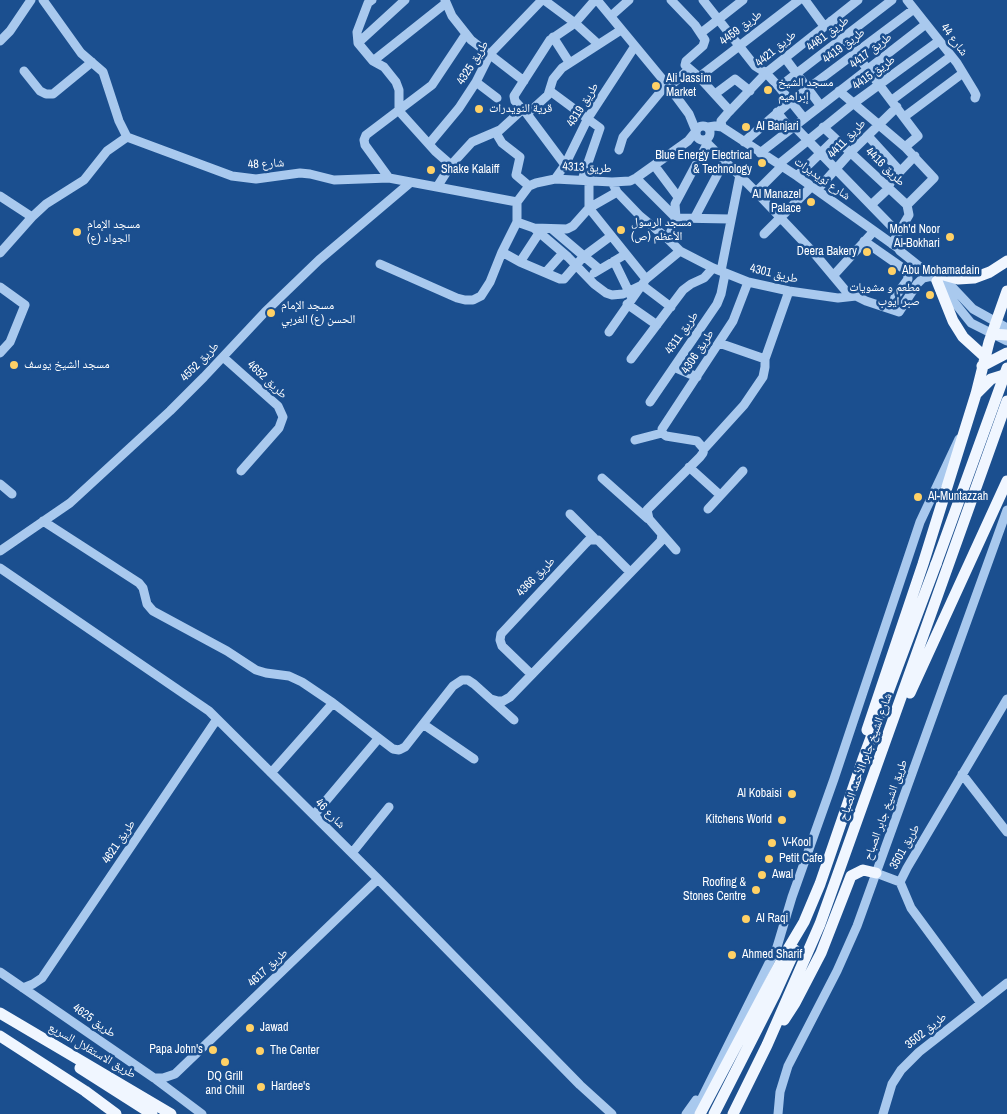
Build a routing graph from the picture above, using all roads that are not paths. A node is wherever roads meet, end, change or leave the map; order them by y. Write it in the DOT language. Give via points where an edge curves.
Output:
graph roads {
  1 [pos="31,0"];
  2 [pos="43,0"];
  3 [pos="405,0"];
  4 [pos="543,0"];
  5 [pos="596,0"];
  6 [pos="629,0"];
  7 [pos="671,0"];
  8 [pos="703,0"];
  9 [pos="743,0"];
  10 [pos="799,0"];
  11 [pos="805,0"];
  12 [pos="858,0"];
  13 [pos="892,0"];
  14 [pos="907,0"];
  15 [pos="445,1"];
  16 [pos="370,2"];
  17 [pos="731,4"];
  18 [pos="914,9"];
  19 [pos="611,16"];
  20 [pos="718,19"];
  21 [pos="575,23"];
  22 [pos="828,24"];
  23 [pos="926,24"];
  24 [pos="621,30"];
  25 [pos="701,33"];
  26 [pos="466,34"];
  27 [pos="553,37"];
  28 [pos="844,38"];
  29 [pos="0,41"];
  30 [pos="939,41"];
  31 [pos="358,43"];
  32 [pos="598,44"];
  33 [pos="739,45"];
  34 [pos="635,46"];
  35 [pos="855,53"];
  36 [pos="490,54"];
  37 [pos="951,56"];
  38 [pos="785,58"];
  39 [pos="374,61"];
  40 [pos="92,62"];
  41 [pos="569,62"];
  42 [pos="689,69"];
  43 [pos="867,70"];
  44 [pos="24,71"];
  45 [pos="963,72"];
  46 [pos="766,73"];
  47 [pos="796,74"];
  48 [pos="699,77"];
  49 [pos="524,81"];
  50 [pos="476,82"];
  51 [pos="879,84"];
  52 [pos="668,85"];
  53 [pos="779,86"];
  54 [pos="808,89"];
  55 [pos="550,91"];
  56 [pos="750,91"];
  57 [pos="839,91"];
  58 [pos="715,94"];
  59 [pos="496,98"];
  60 [pos="975,98"];
  61 [pos="790,102"];
  62 [pos="854,103"];
  63 [pos="894,104"];
  64 [pos="820,105"];
  65 [pos="399,111"];
  66 [pos="525,111"];
  67 [pos="730,111"];
  68 [pos="778,112"];
  69 [pos="904,117"];
  70 [pos="588,118"];
  71 [pos="804,118"];
  72 [pos="880,124"];
  73 [pos="722,127"];
  74 [pos="792,127"];
  75 [pos="823,127"];
  76 [pos="496,133"];
  77 [pos="730,134"];
  78 [pos="705,136"];
  79 [pos="868,136"];
  80 [pos="127,137"];
  81 [pos="835,139"];
  82 [pos="807,140"];
  83 [pos="744,142"];
  84 [pos="429,144"];
  85 [pos="905,147"];
  86 [pos="619,150"];
  87 [pos="760,152"];
  88 [pos="851,152"];
  89 [pos="820,154"];
  90 [pos="914,156"];
  91 [pos="725,160"];
  92 [pos="451,165"];
  93 [pos="565,165"];
  94 [pos="654,165"];
  95 [pos="780,165"];
  96 [pos="836,169"];
  97 [pos="900,171"];
  98 [pos="740,175"];
  99 [pos="798,176"];
  100 [pos="389,178"];
  101 [pos="636,178"];
  102 [pos="555,179"];
  103 [pos="585,180"];
  104 [pos="411,182"];
  105 [pos="612,182"];
  106 [pos="528,186"];
  107 [pos="437,187"];
  108 [pos="814,188"];
  109 [pos="888,189"];
  110 [pos="617,192"];
  111 [pos="756,192"];
  112 [pos="0,196"];
  113 [pos="678,197"];
  114 [pos="517,202"];
  115 [pos="871,205"];
  116 [pos="907,205"];
  117 [pos="589,208"];
  118 [pos="32,216"];
  119 [pos="695,217"];
  120 [pos="676,218"];
  121 [pos="780,218"];
  122 [pos="730,219"];
  123 [pos="517,222"];
  124 [pos="552,229"];
  125 [pos="874,230"];
  126 [pos="537,231"];
  127 [pos="898,233"];
  128 [pos="764,234"];
  129 [pos="611,236"];
  130 [pos="668,239"];
  131 [pos="864,242"];
  132 [pos="895,246"];
  133 [pos="680,250"];
  134 [pos="502,252"];
  135 [pos="0,253"];
  136 [pos="563,254"];
  137 [pos="626,254"];
  138 [pos="584,256"];
  139 [pos="1007,260"];
  140 [pos="614,261"];
  141 [pos="520,262"];
  142 [pos="380,264"];
  143 [pos="576,265"];
  144 [pos="599,269"];
  145 [pos="720,271"];
  146 [pos="546,272"];
  147 [pos="833,276"];
  148 [pos="936,277"];
  149 [pos="588,278"];
  150 [pos="644,282"];
  151 [pos="748,282"];
  152 [pos="0,287"];
  153 [pos="790,291"];
  154 [pos="1007,291"];
  155 [pos="850,296"];
  156 [pos="630,298"];
  157 [pos="671,307"];
  158 [pos="895,311"];
  159 [pos="996,322"];
  160 [pos="657,325"];
  161 [pos="1007,328"];
  162 [pos="609,332"];
  163 [pos="992,334"];
  164 [pos="1007,334"];
  165 [pos="1007,341"];
  166 [pos="719,343"];
  167 [pos="0,353"];
  168 [pos="1007,353"];
  169 [pos="223,357"];
  170 [pos="631,359"];
  171 [pos="765,359"];
  172 [pos="984,362"];
  173 [pos="674,366"];
  174 [pos="1007,368"];
  175 [pos="1007,374"];
  176 [pos="696,377"];
  177 [pos="976,394"];
  178 [pos="1007,401"];
  179 [pos="650,402"];
  180 [pos="965,428"];
  181 [pos="662,433"];
  182 [pos="635,440"];
  183 [pos="704,449"];
  184 [pos="690,467"];
  185 [pos="240,471"];
  186 [pos="743,471"];
  187 [pos="602,478"];
  188 [pos="1007,481"];
  189 [pos="0,484"];
  190 [pos="1007,487"];
  191 [pos="12,494"];
  192 [pos="720,495"];
  193 [pos="1002,506"];
  194 [pos="708,509"];
  195 [pos="570,514"];
  196 [pos="649,519"];
  197 [pos="43,521"];
  198 [pos="662,534"];
  199 [pos="594,538"];
  200 [pos="676,550"];
  201 [pos="0,551"];
  202 [pos="0,568"];
  203 [pos="630,572"];
  204 [pos="531,674"];
  205 [pos="491,699"];
  206 [pos="1007,699"];
  207 [pos="333,703"];
  208 [pos="217,719"];
  209 [pos="514,720"];
  210 [pos="423,724"];
  211 [pos="893,724"];
  212 [pos="378,739"];
  213 [pos="474,759"];
  214 [pos="863,759"];
  215 [pos="271,773"];
  216 [pos="962,774"];
  217 [pos="390,807"];
  218 [pos="314,815"];
  219 [pos="1007,832"];
  220 [pos="352,853"];
  221 [pos="876,873"];
  222 [pos="378,879"];
  223 [pos="900,882"];
  224 [pos="804,922"];
  225 [pos="0,972"];
  226 [pos="42,978"];
  227 [pos="1007,983"];
  228 [pos="23,988"];
  229 [pos="40,999"];
  230 [pos="982,1003"];
  231 [pos="4,1016"];
  232 [pos="0,1036"];
  233 [pos="768,1045"];
  234 [pos="175,1074"];
  235 [pos="154,1078"];
  236 [pos="711,1080"];
  237 [pos="85,1091"];
  238 [pos="172,1092"];
  239 [pos="116,1114"];
  240 [pos="122,1114"];
  241 [pos="152,1114"];
  242 [pos="171,1114"];
  243 [pos="202,1114"];
  244 [pos="612,1114"];
  245 [pos="686,1114"];
  246 [pos="694,1114"];
  247 [pos="700,1114"];
  248 [pos="714,1114"];
  249 [pos="733,1114"];
  250 [pos="778,1114"];
  251 [pos="883,1114"];
  1 -- 29 [label="street"];
  2 -- 40 [label="street" via="80,53"];
  3 -- 31 [label="street"];
  4 -- 21 [label="street"];
  4 -- 36 [label="street, طريق 4325"];
  5 -- 19 [label="street"];
  5 -- 21 [label="street"];
  6 -- 19 [label="street"];
  7 -- 25 [label="street"];
  8 -- 20 [label="street"];
  9 -- 17 [label="street"];
  10 -- 33 [label="street, طريق 4459"];
  11 -- 22 [label="street"];
  12 -- 22 [label="street, طريق 4421"];
  13 -- 28 [label="street, طريق 4461"];
  14 -- 18 [label="street, شارع 44"];
  15 -- 26 [label="street"];
  15 -- 39 [label="street"];
  16 -- 31 [label="street" via="357,32"];
  17 -- 20 [label="street"];
  18 -- 23 [label="street, شارع 44"];
  18 -- 35 [label="street, طريق 4419"];
  19 -- 24 [label="street"];
  20 -- 25 [label="street"];
  20 -- 33 [label="street"];
  21 -- 27 [label="street"];
  21 -- 32 [label="street"];
  22 -- 28 [label="street"];
  22 -- 38 [label="street, طريق 4421"];
  23 -- 30 [label="street, شارع 44"];
  23 -- 43 [label="street, طريق 4417"];
  24 -- 32 [label="street"];
  24 -- 34 [label="street"];
  25 -- 42 [label="street" via="705,43 685,62"];
  26 -- 36 [label="street"];
  26 -- 65 [label="street" via="432,86"];
  27 -- 41 [label="street"];
  27 -- 49 [label="street"];
  28 -- 35 [label="street"];
  28 -- 47 [label="street, طريق 4461"];
  30 -- 37 [label="street, شارع 44"];
  30 -- 51 [label="street, طريق 4415"];
  31 -- 39 [label="street"];
  32 -- 41 [label="street"];
  33 -- 46 [label="street"];
  33 -- 48 [label="street, طريق 4459"];
  34 -- 52 [label="street"];
  34 -- 70 [label="street, طريق 4319"];
  35 -- 43 [label="street"];
  35 -- 54 [label="street, طريق 4419"];
  36 -- 49 [label="street"];
  36 -- 50 [label="street, طريق 4325"];
  37 -- 45 [label="street, شارع 44"];
  37 -- 63 [label="street, طريق 4411"];
  38 -- 46 [label="street, طريق 4421"];
  38 -- 47 [label="street"];
  39 -- 65 [label="street" via="384,67 396,82"];
  40 -- 44 [label="street" via="53,94 40,91"];
  40 -- 80 [label="street" via="103,72"];
  41 -- 55 [label="street" via="556,75"];
  42 -- 48 [label="street"];
  42 -- 52 [label="street"];
  43 -- 51 [label="street"];
  43 -- 57 [label="street, طريق 4417"];
  45 -- 60 [label="street, شارع 44"];
  45 -- 69 [label="street"];
  46 -- 53 [label="street"];
  46 -- 56 [label="street, طريق 4421"];
  47 -- 53 [label="street, طريق 4461"];
  47 -- 54 [label="street"];
  48 -- 58 [label="street"];
  49 -- 66 [label="street" via="514,96"];
  50 -- 59 [label="street"];
  50 -- 84 [label="street, طريق 4325"];
  51 -- 62 [label="street, طريق 4415"];
  51 -- 63 [label="street"];
  52 -- 78 [label="street"];
  52 -- 86 [label="street" via="623,137"];
  53 -- 61 [label="street"];
  54 -- 61 [label="street, طريق 4419"];
  54 -- 64 [label="street"];
  55 -- 66 [label="street" via="538,104"];
  55 -- 70 [label="street"];
  56 -- 58 [label="street" via="734,79"];
  56 -- 67 [label="street, طريق 4421"];
  57 -- 62 [label="street"];
  57 -- 64 [label="street, طريق 4417"];
  58 -- 67 [label="street"];
  61 -- 68 [label="street, طريق 4419"];
  61 -- 71 [label="street"];
  62 -- 72 [label="street"];
  62 -- 75 [label="street, طريق 4415"];
  63 -- 69 [label="street"];
  63 -- 72 [label="street, طريق 4411"];
  64 -- 71 [label="street, طريق 4417"];
  65 -- 84 [label="street"];
  65 -- 100 [label="street" via="364,140"];
  66 -- 76 [label="street"];
  66 -- 93 [label="street"];
  67 -- 73 [label="street, طريق 4421" via="721,121"];
  68 -- 74 [label="street"];
  68 -- 83 [label="street, طريق 4419"];
  69 -- 85 [label="street" via="918,136"];
  70 -- 93 [label="street, طريق 4319"];
  70 -- 103 [label="street" via="600,128"];
  71 -- 74 [label="street, طريق 4417"];
  72 -- 79 [label="street, طريق 4411"];
  72 -- 85 [label="street"];
  73 -- 77 [label="street, شارع نويديرات"];
  73 -- 78 [label="street" via="715,126"];
  74 -- 82 [label="street"];
  74 -- 87 [label="street, طريق 4417"];
  75 -- 81 [label="street, طريق 4416"];
  75 -- 82 [label="street, طريق 4415"];
  76 -- 92 [label="street" via="472,142"];
  76 -- 106 [label="street" via="502,143 520,157 516,175"];
  77 -- 78 [label="street" via="720,132"];
  77 -- 83 [label="street, شارع نويديرات"];
  78 -- 91 [label="street"];
  78 -- 94 [label="street, طريق 4313" via="685,143"];
  78 -- 113 [label="street"];
  79 -- 88 [label="street, طريق 4411"];
  79 -- 97 [label="street"];
  80 -- 100 [label="street, شارع 48" via="232,176 256,179 300,173 334,180"];
  80 -- 118 [label="street" via="108,151 84,180"];
  81 -- 88 [label="street, طريق 4416"];
  81 -- 89 [label="street"];
  82 -- 89 [label="street"];
  82 -- 95 [label="street, طريق 4415"];
  83 -- 87 [label="street, شارع نويديرات"];
  84 -- 92 [label="street"];
  85 -- 90 [label="street"];
  87 -- 95 [label="street, شارع نويديرات"];
  88 -- 96 [label="street, طريق 4411"];
  88 -- 109 [label="street, طريق 4416"];
  89 -- 96 [label="street"];
  89 -- 99 [label="street"];
  90 -- 97 [label="street"];
  90 -- 116 [label="street" via="934,178"];
  91 -- 98 [label="street"];
  91 -- 119 [label="street"];
  92 -- 107 [label="street"];
  93 -- 102 [label="street, طريق 4319"];
  94 -- 101 [label="street, طريق 4313"];
  94 -- 113 [label="street"];
  95 -- 99 [label="street, شارع نويديرات"];
  95 -- 111 [label="street, طريق 4415"];
  96 -- 108 [label="street, طريق 4411"];
  96 -- 115 [label="street"];
  97 -- 109 [label="street"];
  98 -- 111 [label="street"];
  98 -- 122 [label="street, طريق 4311"];
  99 -- 108 [label="street, شارع نويديرات"];
  100 -- 104 [label="street, شارع 48"];
  101 -- 105 [label="street, طريق 4313"];
  101 -- 120 [label="street"];
  102 -- 103 [label="street, طريق 4313"];
  102 -- 106 [label="street, طريق 4313"];
  103 -- 105 [label="street, طريق 4313"];
  103 -- 117 [label="street"];
  104 -- 107 [label="street, شارع 48"];
  104 -- 169 [label="street, طريق 4552" via="319,260 264,312"];
  105 -- 110 [label="street, طريق 4301"];
  106 -- 114 [label="street"];
  107 -- 114 [label="street, شارع 48"];
  108 -- 121 [label="street, طريق 4411"];
  108 -- 125 [label="street, شارع نويديرات"];
  109 -- 115 [label="street"];
  109 -- 116 [label="street, طريق 4416"];
  110 -- 117 [label="street"];
  110 -- 130 [label="street, طريق 4301"];
  111 -- 121 [label="street"];
  112 -- 118 [label="street"];
  113 -- 120 [label="street" via="674,209"];
  114 -- 123 [label="street"];
  115 -- 127 [label="street"];
  116 -- 127 [label="street" via="909,215"];
  117 -- 124 [label="street" via="573,226"];
  117 -- 129 [label="street"];
  118 -- 135 [label="street"];
  119 -- 120 [label="street"];
  119 -- 122 [label="street"];
  120 -- 130 [label="street"];
  121 -- 128 [label="street, طريق 4411"];
  121 -- 147 [label="street"];
  122 -- 145 [label="street, طريق 4311"];
  123 -- 126 [label="street"];
  123 -- 134 [label="street"];
  124 -- 126 [label="street"];
  124 -- 138 [label="street"];
  125 -- 131 [label="street"];
  125 -- 132 [label="street, شارع نويديرات"];
  126 -- 136 [label="street"];
  126 -- 141 [label="street"];
  127 -- 132 [label="street"];
  129 -- 137 [label="street"];
  129 -- 138 [label="street"];
  130 -- 133 [label="street, طريق 4301"];
  131 -- 147 [label="street"];
  131 -- 158 [label="street" via="907,272 908,279 895,297"];
  132 -- 148 [label="street, شارع نويديرات" via="903,248"];
  133 -- 145 [label="street, طريق 4301"];
  133 -- 150 [label="street"];
  134 -- 141 [label="street"];
  134 -- 142 [label="street" via="490,282 481,296 473,300 465,300"];
  136 -- 143 [label="street"];
  136 -- 146 [label="street"];
  137 -- 140 [label="street"];
  137 -- 150 [label="street"];
  138 -- 143 [label="street"];
  138 -- 144 [label="street"];
  139 -- 148 [label="main road" via="974,278"];
  140 -- 144 [label="street"];
  140 -- 156 [label="street"];
  141 -- 146 [label="street"];
  143 -- 146 [label="street" via="564,279"];
  143 -- 149 [label="street"];
  144 -- 149 [label="street"];
  145 -- 151 [label="street, طريق 4301"];
  145 -- 157 [label="street" via="687,287"];
  145 -- 173 [label="street, طريق 4311" via="721,294 717,304"];
  147 -- 155 [label="street"];
  148 -- 158 [label="street" via="923,278"];
  148 -- 159 [label="street, شارع نويديرات" via="973,309"];
  148 -- 163 [label="street, شارع نويديرات" via="968,321"];
  148 -- 172 [label="main road" via="962,337"];
  149 -- 156 [label="street" via="606,293"];
  150 -- 156 [label="street"];
  150 -- 157 [label="street"];
  151 -- 153 [label="street, طريق 4301"];
  151 -- 166 [label="street, طريق 4306" via="738,310"];
  152 -- 167 [label="street" via="25,305 10,342"];
  153 -- 155 [label="street, طريق 4301" via="838,298"];
  153 -- 171 [label="street"];
  154 -- 159 [label="main road"];
  155 -- 158 [label="street, طريق 4301"];
  156 -- 160 [label="street"];
  156 -- 162 [label="street"];
  157 -- 160 [label="street"];
  159 -- 161 [label="street, شارع نويديرات"];
  159 -- 163 [label="main road"];
  159 -- 164 [label="main road"];
  160 -- 170 [label="street"];
  163 -- 164 [label="main road"];
  163 -- 165 [label="street, شارع نويديرات"];
  163 -- 172 [label="main road"];
  166 -- 171 [label="street"];
  166 -- 176 [label="street, طريق 4306"];
  168 -- 172 [label="main road"];
  169 -- 185 [label="street, طريق 4652" via="278,406 284,417 279,428"];
  169 -- 197 [label="street, طريق 4552" via="70,503"];
  171 -- 183 [label="street" via="759,384"];
  172 -- 177 [label="main road"];
  173 -- 176 [label="street"];
  173 -- 179 [label="street, طريق 4311"];
  174 -- 214 [label="main road, شارع الشيخ جابر الأحمد الصباح, bridge"];
  175 -- 177 [label="main road" via="991,379"];
  176 -- 181 [label="street, طريق 4306"];
  177 -- 180 [label="main road"];
  178 -- 211 [label="main road, شارع الشيخ جابر الأحمد الصباح"];
  180 -- 214 [label="main road" via="873,709"];
  180 -- 236 [label="street" via="920,522 777,947"];
  181 -- 182 [label="street"];
  181 -- 183 [label="street" via="697,441"];
  183 -- 184 [label="street"];
  184 -- 192 [label="street"];
  184 -- 196 [label="street" via="647,510"];
  186 -- 192 [label="street"];
  187 -- 196 [label="street"];
  188 -- 193 [label="main road"];
  189 -- 191 [label="street"];
  190 -- 193 [label="main road"];
  192 -- 194 [label="street"];
  193 -- 211 [label="main road"];
  193 -- 221 [label="street, طريق الشيخ جابر الصباح"];
  195 -- 199 [label="street"];
  196 -- 198 [label="street"];
  197 -- 201 [label="street, طريق 4552"];
  197 -- 207 [label="street" via="139,583 145,590 148,606 155,613 256,670 289,676"];
  198 -- 200 [label="street"];
  198 -- 203 [label="street" via="659,545"];
  199 -- 203 [label="street"];
  199 -- 204 [label="street, طريق 4366" via="501,634 502,646"];
  202 -- 208 [label="street, شارع 46"];
  203 -- 204 [label="street"];
  204 -- 205 [label="street" via="503,701"];
  205 -- 209 [label="street"];
  205 -- 210 [label="street" via="468,680 462,680 453,686"];
  206 -- 216 [label="street, طريق 3501"];
  207 -- 212 [label="street"];
  207 -- 215 [label="street"];
  208 -- 215 [label="street, شارع 46"];
  208 -- 226 [label="street, طريق 4621"];
  210 -- 212 [label="street" via="399,750"];
  210 -- 213 [label="street"];
  211 -- 233 [label="main road, شارع الشيخ جابر الأحمد الصباح" via="820,924"];
  212 -- 218 [label="street"];
  214 -- 224 [label="main road, شارع الشيخ جابر الأحمد الصباح"];
  215 -- 218 [label="street, شارع 46"];
  216 -- 219 [label="street"];
  216 -- 223 [label="street, طريق 3501"];
  217 -- 220 [label="street"];
  218 -- 220 [label="street, شارع 46"];
  220 -- 222 [label="street, شارع 46"];
  221 -- 223 [label="street"];
  221 -- 233 [label="main road" via="862,870 851,876 821,954"];
  221 -- 250 [label="street, طريق الشيخ جابر الصباح" via="838,971 788,1066 780,1092"];
  222 -- 234 [label="street, طريق 4617"];
  222 -- 244 [label="street, شارع 46"];
  223 -- 230 [label="street, طريق 3501" via="911,908"];
  224 -- 247 [label="main road, شارع الشيخ جابر الأحمد الصباح"];
  224 -- 248 [label="main road" via="778,988"];
  225 -- 228 [label="street, طريق 4625"];
  226 -- 228 [label="street, طريق 4621"];
  226 -- 229 [label="street, طريق 4621"];
  227 -- 230 [label="street, طريق 3502"];
  228 -- 229 [label="street, طريق 4625"];
  229 -- 235 [label="street, طريق 4625"];
  230 -- 251 [label="street, طريق 3502" via="901,1070 892,1084"];
  231 -- 241 [label="main road"];
  231 -- 242 [label="main road, طريق الاستقلال السريع"];
  232 -- 237 [label="main road"];
  233 -- 249 [label="main road, شارع الشيخ جابر الأحمد الصباح"];
  234 -- 235 [label="street"];
  234 -- 238 [label="street"];
  235 -- 238 [label="street, طريق 4625"];
  236 -- 245 [label="street"];
  236 -- 246 [label="street"];
  237 -- 239 [label="main road"];
  237 -- 240 [label="main road"];
  238 -- 243 [label="street, طريق 4625"];
}
